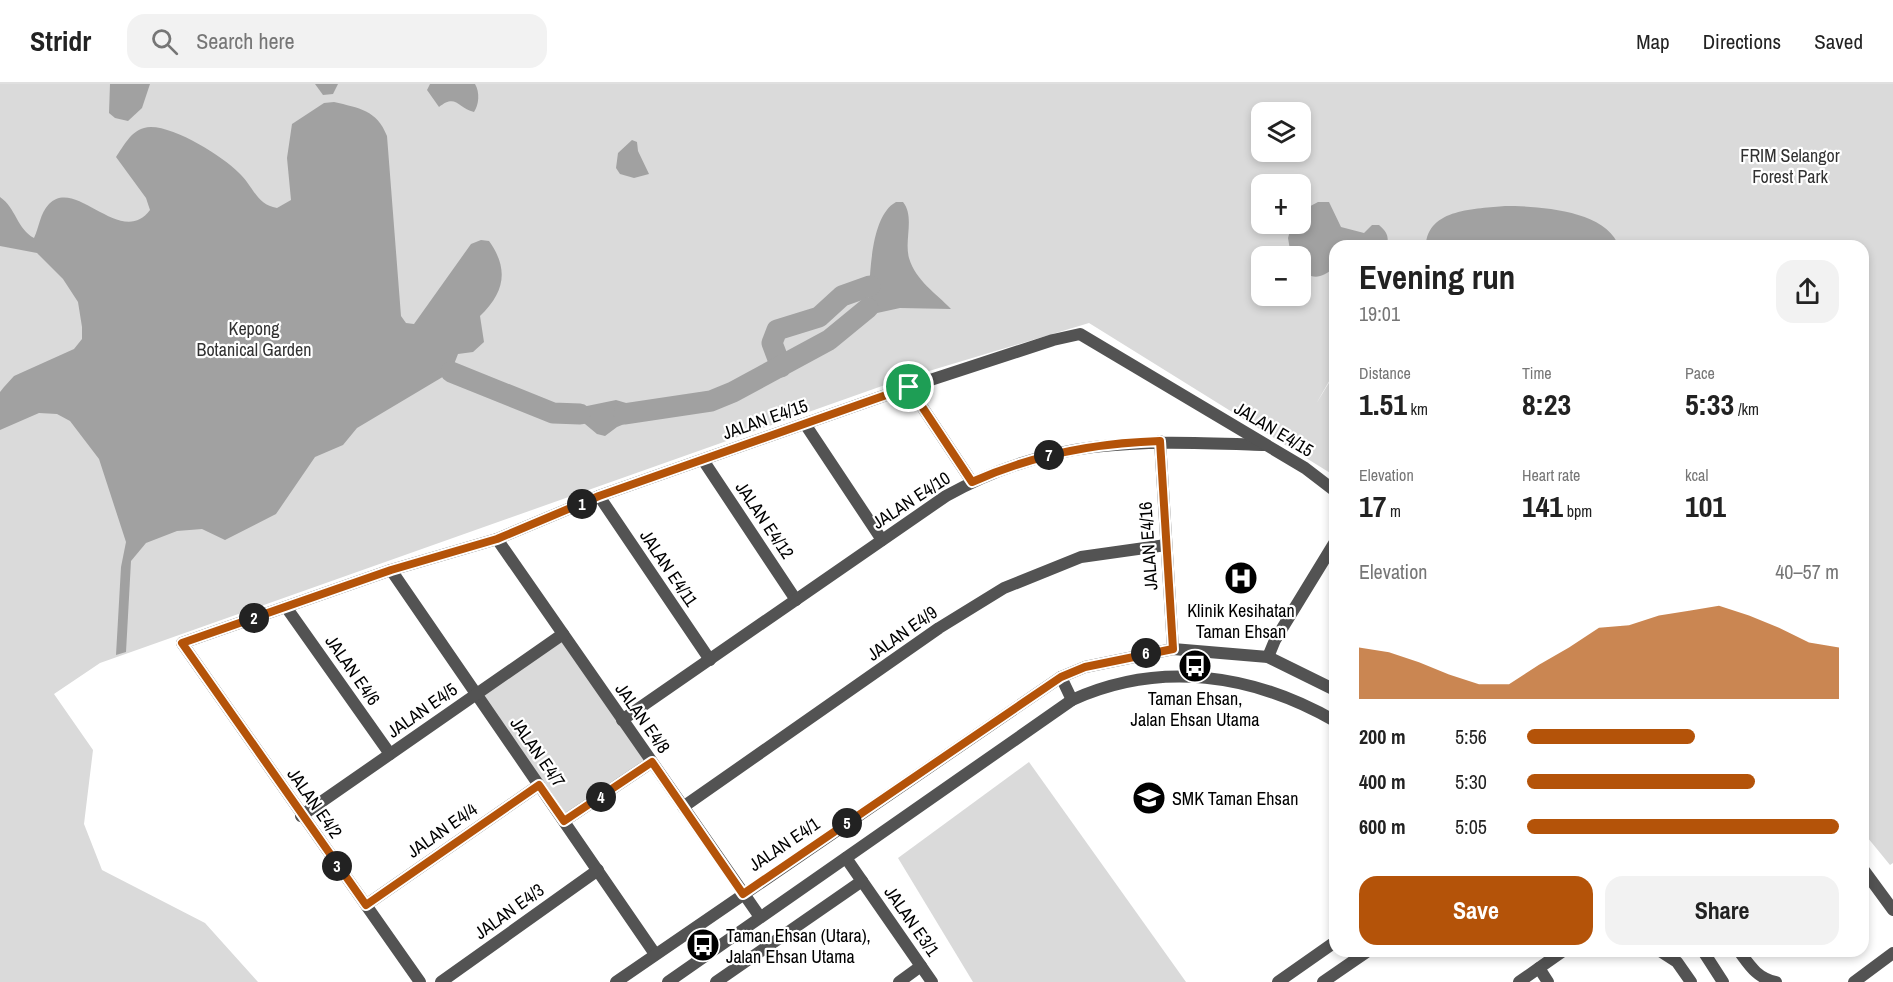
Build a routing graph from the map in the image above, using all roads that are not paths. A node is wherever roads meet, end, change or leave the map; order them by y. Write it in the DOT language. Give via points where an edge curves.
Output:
graph roads {
  1 [pos="909,387"];
  2 [pos="805,424"];
  3 [pos="1160,441"];
  4 [pos="1268,446"];
  5 [pos="703,460"];
  6 [pos="972,482"];
  7 [pos="1329,486"];
  8 [pos="599,496"];
  9 [pos="497,539"];
  10 [pos="882,540"];
  11 [pos="1166,545"];
  12 [pos="1329,552"];
  13 [pos="391,570"];
  14 [pos="796,600"];
  15 [pos="286,607"];
  16 [pos="563,634"];
  17 [pos="182,643"];
  18 [pos="1173,649"];
  19 [pos="1268,657"];
  20 [pos="710,660"];
  21 [pos="1061,677"];
  22 [pos="1329,687"];
  23 [pos="477,694"];
  24 [pos="1072,700"];
  25 [pos="1329,718"];
  26 [pos="622,720"];
  27 [pos="390,754"];
  28 [pos="652,762"];
  29 [pos="539,785"];
  30 [pos="683,807"];
  31 [pos="301,816"];
  32 [pos="564,821"];
  33 [pos="846,858"];
  34 [pos="597,870"];
  35 [pos="1869,877"];
  36 [pos="862,881"];
  37 [pos="743,894"];
  38 [pos="366,905"];
  39 [pos="1893,910"];
  40 [pos="760,917"];
  41 [pos="1329,946"];
  42 [pos="1893,953"];
  43 [pos="655,954"];
  44 [pos="1359,957"];
  45 [pos="1555,957"];
  46 [pos="1669,957"];
  47 [pos="1707,957"];
  48 [pos="1744,957"];
  49 [pos="921,966"];
  50 [pos="1539,968"];
  51 [pos="1724,981"];
  52 [pos="420,982"];
  53 [pos="441,982"];
  54 [pos="616,982"];
  55 [pos="668,982"];
  56 [pos="716,982"];
  57 [pos="899,982"];
  58 [pos="932,982"];
  59 [pos="1278,982"];
  60 [pos="1323,982"];
  61 [pos="1520,982"];
  62 [pos="1548,982"];
  63 [pos="1691,982"];
  64 [pos="1776,982"];
  65 [pos="1854,982"];
  1 -- 2 [label="street, JALAN E4/15"];
  1 -- 4 [label="street, JALAN E4/15" via="1080,334"];
  1 -- 6 [label="street"];
  2 -- 5 [label="street, JALAN E4/15"];
  2 -- 10 [label="street"];
  3 -- 4 [label="street, JALAN E4/10"];
  3 -- 6 [label="street, JALAN E4/10" via="1120,442 1063,451 1003,468"];
  3 -- 11 [label="street, JALAN E4/16"];
  4 -- 7 [label="street, JALAN E4/15"];
  5 -- 8 [label="street, JALAN E4/15"];
  5 -- 14 [label="street, JALAN E4/12"];
  6 -- 10 [label="street, JALAN E4/10"];
  8 -- 9 [label="street, JALAN E4/15"];
  8 -- 20 [label="street, JALAN E4/11"];
  9 -- 13 [label="street, JALAN E4/15"];
  9 -- 16 [label="street, JALAN E4/8"];
  10 -- 14 [label="street, JALAN E4/10"];
  11 -- 18 [label="street, JALAN E4/16"];
  11 -- 30 [label="street, JALAN E4/9" via="1081,557 1004,588 939,628"];
  12 -- 19 [label="street"];
  13 -- 15 [label="street, JALAN E4/15"];
  13 -- 23 [label="street, JALAN E4/7"];
  14 -- 20 [label="street, JALAN E4/10"];
  15 -- 17 [label="street, JALAN E4/15"];
  15 -- 27 [label="street, JALAN E4/6"];
  16 -- 23 [label="street, JALAN E4/5"];
  16 -- 26 [label="street, JALAN E4/8"];
  17 -- 31 [label="street, JALAN E4/2"];
  18 -- 19 [label="street, JALAN E4/1"];
  18 -- 21 [label="street, JALAN E4/1" via="1085,667"];
  19 -- 22 [label="street, JALAN E4/1"];
  20 -- 26 [label="street, JALAN E4/10"];
  21 -- 24 [label="street"];
  21 -- 37 [label="street, JALAN E4/1"];
  23 -- 27 [label="street, JALAN E4/5"];
  23 -- 29 [label="street, JALAN E4/7"];
  24 -- 25 [label="street" via="1127,682 1216,678 1285,695"];
  24 -- 33 [label="street"];
  26 -- 28 [label="street, JALAN E4/8"];
  27 -- 31 [label="street, JALAN E4/5"];
  28 -- 30 [label="street, JALAN E4/8"];
  28 -- 32 [label="street"];
  29 -- 32 [label="street, JALAN E4/7"];
  29 -- 38 [label="street, JALAN E4/4"];
  30 -- 37 [label="street, JALAN E4/8"];
  31 -- 38 [label="street, JALAN E4/2"];
  32 -- 34 [label="street, JALAN E4/7"];
  33 -- 36 [label="street, JALAN E3/1"];
  33 -- 40 [label="street"];
  34 -- 43 [label="street, JALAN E4/7"];
  34 -- 53 [label="street, JALAN E4/3"];
  35 -- 39 [label="street"];
  36 -- 49 [label="street, JALAN E3/1"];
  36 -- 56 [label="street, JALAN E3/1"];
  37 -- 40 [label="street, JALAN E4/8"];
  37 -- 43 [label="street, JALAN E4/1"];
  38 -- 52 [label="street, JALAN E4/2"];
  40 -- 55 [label="street"];
  41 -- 59 [label="street"];
  42 -- 65 [label="street"];
  43 -- 54 [label="street, JALAN E4/1"];
  44 -- 60 [label="street"];
  45 -- 50 [label="street"];
  46 -- 63 [label="street"];
  47 -- 51 [label="street"];
  48 -- 64 [label="street" via="1763,980"];
  49 -- 57 [label="street"];
  49 -- 58 [label="street, JALAN E3/1"];
  50 -- 61 [label="street"];
  50 -- 62 [label="street"];
}
